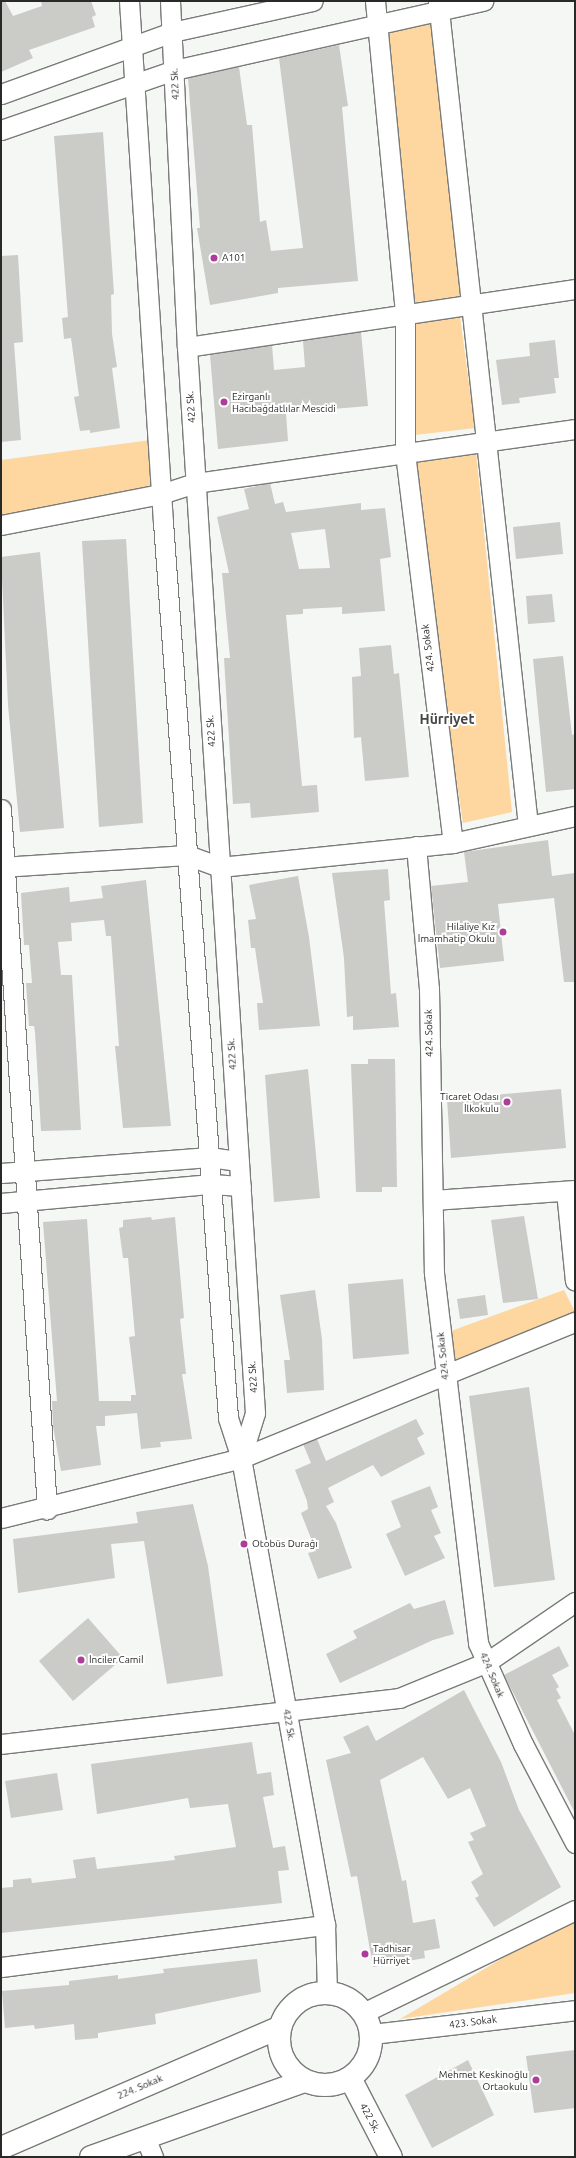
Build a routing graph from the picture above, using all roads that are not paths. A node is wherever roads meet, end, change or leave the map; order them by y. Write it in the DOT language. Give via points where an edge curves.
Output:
graph roads {
  1 [pos="129,1"];
  2 [pos="170,1"];
  3 [pos="313,1"];
  4 [pos="375,1"];
  5 [pos="483,1"];
  6 [pos="438,6"];
  7 [pos="376,25"];
  8 [pos="172,32"];
  9 [pos="134,46"];
  10 [pos="174,70"];
  11 [pos="134,84"];
  12 [pos="1,94"];
  13 [pos="1,130"];
  14 [pos="575,289"];
  15 [pos="469,304"];
  16 [pos="405,313"];
  17 [pos="187,347"];
  18 [pos="575,430"];
  19 [pos="485,442"];
  20 [pos="405,453"];
  21 [pos="196,483"];
  22 [pos="161,494"];
  23 [pos="1,525"];
  24 [pos="1,809"];
  25 [pos="575,816"];
  26 [pos="528,826"];
  27 [pos="453,843"];
  28 [pos="416,846"];
  29 [pos="187,855"];
  30 [pos="3,867"];
  31 [pos="220,867"];
  32 [pos="209,1157"];
  33 [pos="239,1160"];
  34 [pos="25,1168"];
  35 [pos="1,1172"];
  36 [pos="211,1184"];
  37 [pos="240,1186"];
  38 [pos="571,1190"];
  39 [pos="24,1199"];
  40 [pos="433,1200"];
  41 [pos="1,1203"];
  42 [pos="575,1282"];
  43 [pos="575,1322"];
  44 [pos="446,1375"];
  45 [pos="241,1458"];
  46 [pos="46,1509"];
  47 [pos="1,1518"];
  48 [pos="575,1602"];
  49 [pos="487,1662"];
  50 [pos="287,1711"];
  51 [pos="1,1744"];
  52 [pos="575,1843"];
  53 [pos="575,1910"];
  54 [pos="325,1925"];
  55 [pos="1,1967"];
  56 [pos="328,1993"];
  57 [pos="575,2010"];
  58 [pos="363,2013"];
  59 [pos="280,2027"];
  60 [pos="372,2034"];
  61 [pos="350,2078"];
  62 [pos="304,2081"];
  63 [pos="145,2137"];
  64 [pos="1,2148"];
  65 [pos="91,2157"];
  66 [pos="153,2157"];
  67 [pos="391,2157"];
  1 -- 9 [label="street, 422 Sk."];
  2 -- 8 [label="street, 422 Sk."];
  3 -- 8 [label="street"];
  4 -- 7 [label="street, 424. Sokak"];
  5 -- 6 [label="street"];
  6 -- 7 [label="street"];
  6 -- 15 [label="street"];
  7 -- 10 [label="street"];
  7 -- 16 [label="street, 424. Sokak"];
  8 -- 9 [label="street"];
  8 -- 10 [label="street, 422 Sk."];
  9 -- 11 [label="street, 422 Sk."];
  9 -- 12 [label="street"];
  10 -- 11 [label="street"];
  10 -- 17 [label="street, 422 Sk."];
  11 -- 13 [label="street"];
  11 -- 22 [label="street, 422 Sk."];
  14 -- 15 [label="street"];
  15 -- 16 [label="street"];
  15 -- 19 [label="street"];
  16 -- 17 [label="street"];
  16 -- 20 [label="street, 424. Sokak"];
  17 -- 21 [label="street, 422 Sk."];
  18 -- 19 [label="street"];
  19 -- 20 [label="street"];
  19 -- 26 [label="street"];
  20 -- 21 [label="street"];
  20 -- 27 [label="street, 424. Sokak"];
  21 -- 22 [label="street"];
  21 -- 31 [label="street, 422 Sk."];
  22 -- 23 [label="street"];
  22 -- 29 [label="street, 422 Sk."];
  24 -- 30 [label="street"];
  25 -- 26 [label="street"];
  26 -- 27 [label="street"];
  27 -- 28 [label="street"];
  28 -- 31 [label="street"];
  28 -- 40 [label="street, 424. Sokak" via="429,988"];
  29 -- 30 [label="street"];
  29 -- 31 [label="street"];
  29 -- 32 [label="street, 422 Sk."];
  30 -- 34 [label="street"];
  31 -- 33 [label="street, 422 Sk."];
  32 -- 33 [label="street"];
  32 -- 34 [label="street"];
  32 -- 36 [label="street, 422 Sk."];
  33 -- 37 [label="street, 422 Sk."];
  34 -- 35 [label="street"];
  34 -- 39 [label="street"];
  36 -- 37 [label="street"];
  36 -- 39 [label="street"];
  36 -- 45 [label="street, 422 Sk." via="228,1418"];
  37 -- 45 [label="street, 422 Sk." via="255,1413"];
  38 -- 40 [label="street"];
  38 -- 42 [label="street"];
  39 -- 41 [label="street"];
  39 -- 46 [label="street"];
  40 -- 44 [label="street, 424. Sokak" via="434,1273"];
  43 -- 44 [label="street"];
  44 -- 45 [label="street"];
  44 -- 49 [label="street, 424. Sokak" via="478,1643"];
  45 -- 46 [label="street"];
  45 -- 50 [label="street, 422 Sk."];
  46 -- 47 [label="street"];
  48 -- 49 [label="street"];
  49 -- 50 [label="street" via="399,1698"];
  49 -- 52 [label="street, 424. Sokak" via="523,1744"];
  50 -- 51 [label="street"];
  50 -- 54 [label="street, 422 Sk."];
  53 -- 58 [label="street"];
  54 -- 55 [label="street"];
  54 -- 56 [label="street, 422 Sk."];
  56 -- 58 [label="street" via="348,1999"];
  56 -- 59 [label="street" via="298,2000 286,2012"];
  57 -- 60 [label="street, 423. Sokak"];
  58 -- 60 [label="street"];
  59 -- 62 [label="street" via="278,2043 282,2058 291,2072"];
  59 -- 64 [label="street, 224. Sokak"];
  60 -- 61 [label="street" via="368,2056"];
  61 -- 62 [label="street" via="320,2085"];
  61 -- 67 [label="street, 422 Sk."];
  62 -- 63 [label="street"];
  63 -- 65 [label="street"];
  63 -- 66 [label="street"];
}
